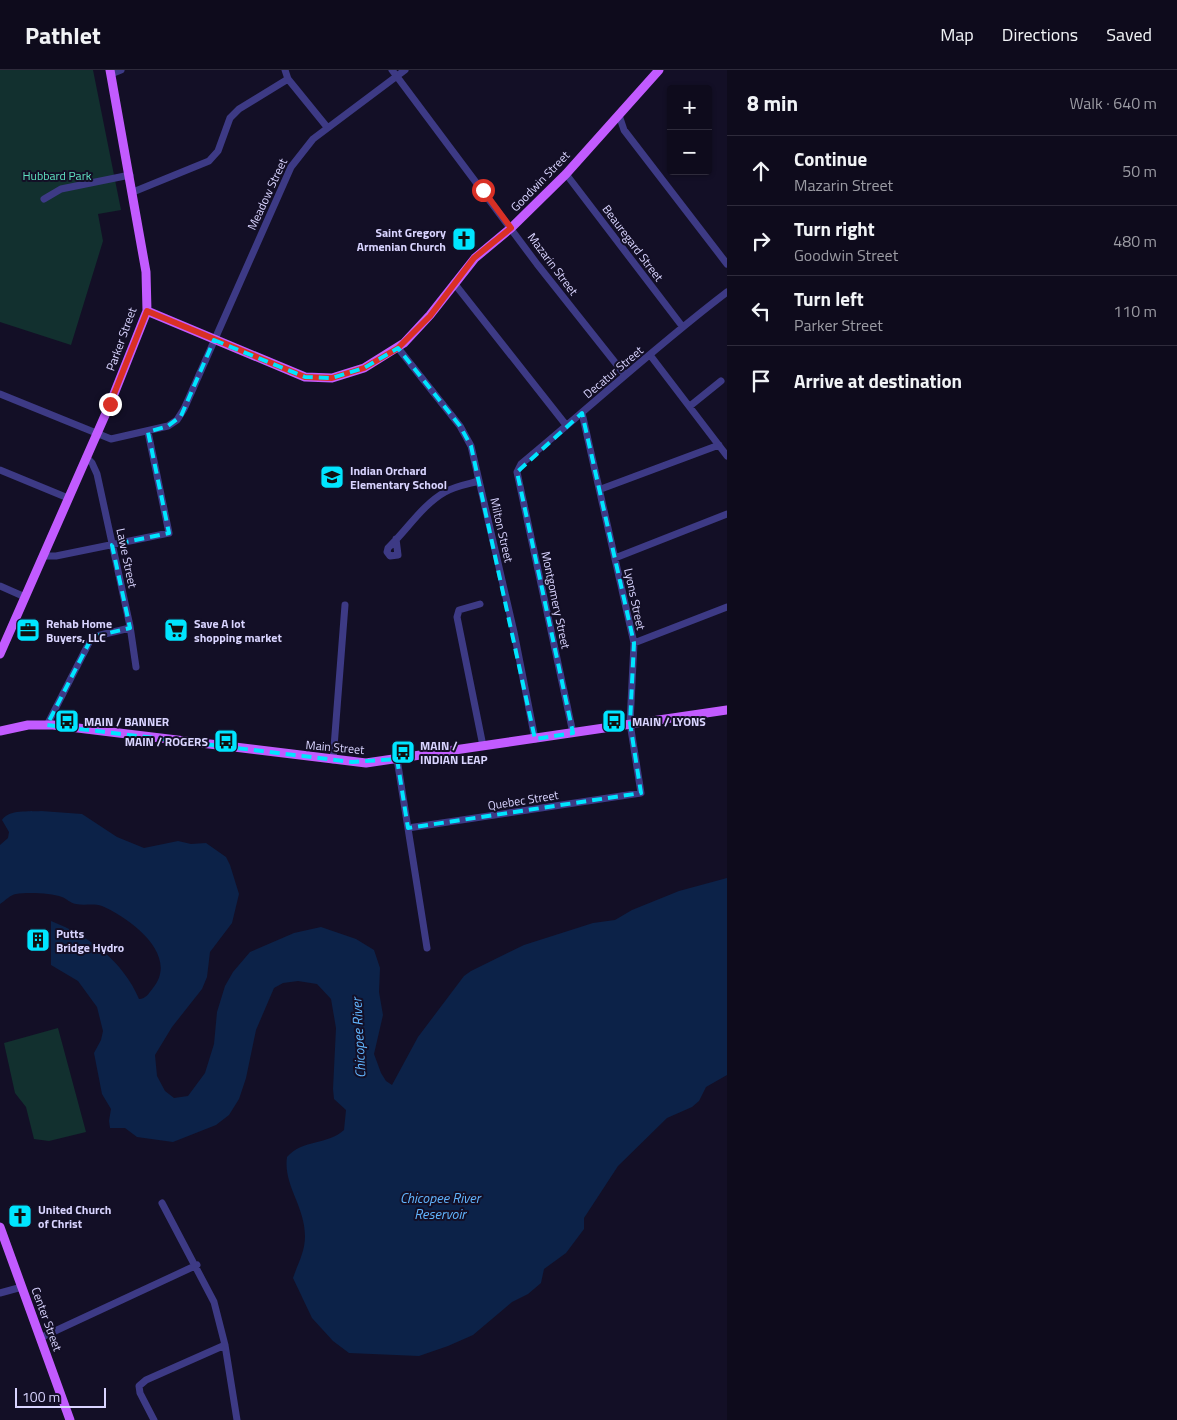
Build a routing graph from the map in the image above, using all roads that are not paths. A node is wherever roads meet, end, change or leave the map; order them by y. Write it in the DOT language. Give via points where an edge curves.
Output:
graph roads {
  1 [pos="121,70"];
  2 [pos="285,70"];
  3 [pos="404,70"];
  4 [pos="659,70"];
  5 [pos="111,72"];
  6 [pos="394,73"];
  7 [pos="288,78"];
  8 [pos="618,115"];
  9 [pos="327,127"];
  10 [pos="566,174"];
  11 [pos="130,175"];
  12 [pos="133,192"];
  13 [pos="44,199"];
  14 [pos="511,228"];
  15 [pos="727,264"];
  16 [pos="454,283"];
  17 [pos="727,292"];
  18 [pos="147,311"];
  19 [pos="682,326"];
  20 [pos="214,340"];
  21 [pos="398,348"];
  22 [pos="650,355"];
  23 [pos="624,376"];
  24 [pos="721,381"];
  25 [pos="0,394"];
  26 [pos="690,406"];
  27 [pos="582,413"];
  28 [pos="566,425"];
  29 [pos="148,432"];
  30 [pos="96,434"];
  31 [pos="719,445"];
  32 [pos="727,456"];
  33 [pos="86,457"];
  34 [pos="0,470"];
  35 [pos="517,472"];
  36 [pos="479,481"];
  37 [pos="600,489"];
  38 [pos="68,498"];
  39 [pos="727,514"];
  40 [pos="396,539"];
  41 [pos="112,545"];
  42 [pos="43,556"];
  43 [pos="615,558"];
  44 [pos="0,586"];
  45 [pos="25,597"];
  46 [pos="480,604"];
  47 [pos="345,605"];
  48 [pos="727,607"];
  49 [pos="130,628"];
  50 [pos="634,642"];
  51 [pos="0,654"];
  52 [pos="136,667"];
  53 [pos="727,710"];
  54 [pos="630,723"];
  55 [pos="48,725"];
  56 [pos="0,731"];
  57 [pos="573,734"];
  58 [pos="535,738"];
  59 [pos="484,746"];
  60 [pos="397,759"];
  61 [pos="334,760"];
  62 [pos="641,793"];
  63 [pos="408,828"];
  64 [pos="427,948"];
  65 [pos="162,1203"];
  66 [pos="0,1227"];
  67 [pos="197,1265"];
  68 [pos="22,1287"];
  69 [pos="0,1293"];
  70 [pos="40,1338"];
  71 [pos="225,1345"];
  72 [pos="70,1420"];
  73 [pos="154,1420"];
  74 [pos="237,1420"];
  1 -- 5 [label="street"];
  2 -- 7 [label="street"];
  3 -- 6 [label="street, Meadow Street"];
  4 -- 8 [label="main road, Goodwin Street"];
  5 -- 11 [label="main road, Parker Street"];
  6 -- 9 [label="street, Meadow Street"];
  6 -- 14 [label="street, Mazarin Street"];
  7 -- 9 [label="street"];
  7 -- 12 [label="street" via="230,118 218,151 209,161"];
  8 -- 10 [label="main road, Goodwin Street"];
  8 -- 15 [label="street" via="624,130"];
  9 -- 20 [label="street, Meadow Street" via="291,167"];
  10 -- 14 [label="main road, Goodwin Street"];
  10 -- 19 [label="street, Beauregard Street"];
  11 -- 12 [label="main road, Parker Street"];
  11 -- 13 [label="street" via="62,189"];
  12 -- 18 [label="main road, Parker Street" via="146,272"];
  14 -- 16 [label="main road, Goodwin Street" via="474,258"];
  14 -- 23 [label="street, Mazarin Street"];
  16 -- 21 [label="main road, Goodwin Street" via="430,316"];
  16 -- 28 [label="street"];
  17 -- 19 [label="street, Decatur Street"];
  18 -- 20 [label="main road, Goodwin Street"];
  18 -- 30 [label="main road, Parker Street"];
  19 -- 22 [label="street, Decatur Street"];
  20 -- 21 [label="main road, Goodwin Street" via="305,377 332,378 364,368"];
  20 -- 29 [label="street, Meadow Street" via="180,416 168,426"];
  21 -- 36 [label="street, Milton Street" via="467,436"];
  22 -- 23 [label="street, Decatur Street"];
  22 -- 26 [label="street"];
  23 -- 27 [label="street, Decatur Street"];
  24 -- 26 [label="street"];
  25 -- 30 [label="street, Meadow Street"];
  26 -- 31 [label="street"];
  27 -- 28 [label="street, Decatur Street"];
  27 -- 37 [label="street, Lyons Street"];
  28 -- 35 [label="street, Decatur Street" via="521,464"];
  29 -- 30 [label="street, Meadow Street" via="112,439"];
  29 -- 41 [label="street" via="168,533"];
  30 -- 33 [label="main road, Parker Street"];
  31 -- 32 [label="street"];
  31 -- 37 [label="street"];
  33 -- 38 [label="main road, Parker Street"];
  33 -- 41 [label="street, Lawe Street" via="97,474"];
  34 -- 38 [label="street"];
  35 -- 57 [label="street, Montgomery Street"];
  36 -- 40 [label="street" via="445,492"];
  36 -- 58 [label="street, Milton Street"];
  37 -- 43 [label="street, Lyons Street"];
  38 -- 42 [label="main road, Parker Street"];
  39 -- 43 [label="street"];
  41 -- 42 [label="street"];
  41 -- 49 [label="street, Lawe Street"];
  42 -- 45 [label="main road, Parker Street"];
  43 -- 50 [label="street, Lyons Street" via="628,628"];
  44 -- 45 [label="street"];
  45 -- 51 [label="main road, Parker Street"];
  46 -- 59 [label="street" via="459,610 458,617"];
  47 -- 61 [label="street"];
  48 -- 50 [label="street"];
  49 -- 52 [label="street, Lawe Street"];
  49 -- 55 [label="street" via="92,636"];
  50 -- 54 [label="street, Lyons Street"];
  53 -- 54 [label="main road, Main Street"];
  54 -- 57 [label="main road, Main Street"];
  54 -- 62 [label="street, Lyons Street"];
  55 -- 56 [label="main road, Main Street"];
  55 -- 61 [label="main road, Main Street"];
  57 -- 58 [label="main road, Main Street"];
  58 -- 59 [label="main road, Main Street"];
  59 -- 60 [label="main road, Main Street"];
  60 -- 61 [label="main road, Main Street" via="366,763"];
  60 -- 63 [label="street"];
  62 -- 63 [label="street, Quebec Street"];
  63 -- 64 [label="street"];
  65 -- 67 [label="street"];
  66 -- 68 [label="main road, Center Street"];
  67 -- 70 [label="street"];
  67 -- 71 [label="street" via="214,1302"];
  68 -- 69 [label="street"];
  68 -- 70 [label="main road, Center Street"];
  70 -- 72 [label="main road, Center Street"];
  71 -- 73 [label="street" via="139,1386"];
  71 -- 74 [label="street"];
}
